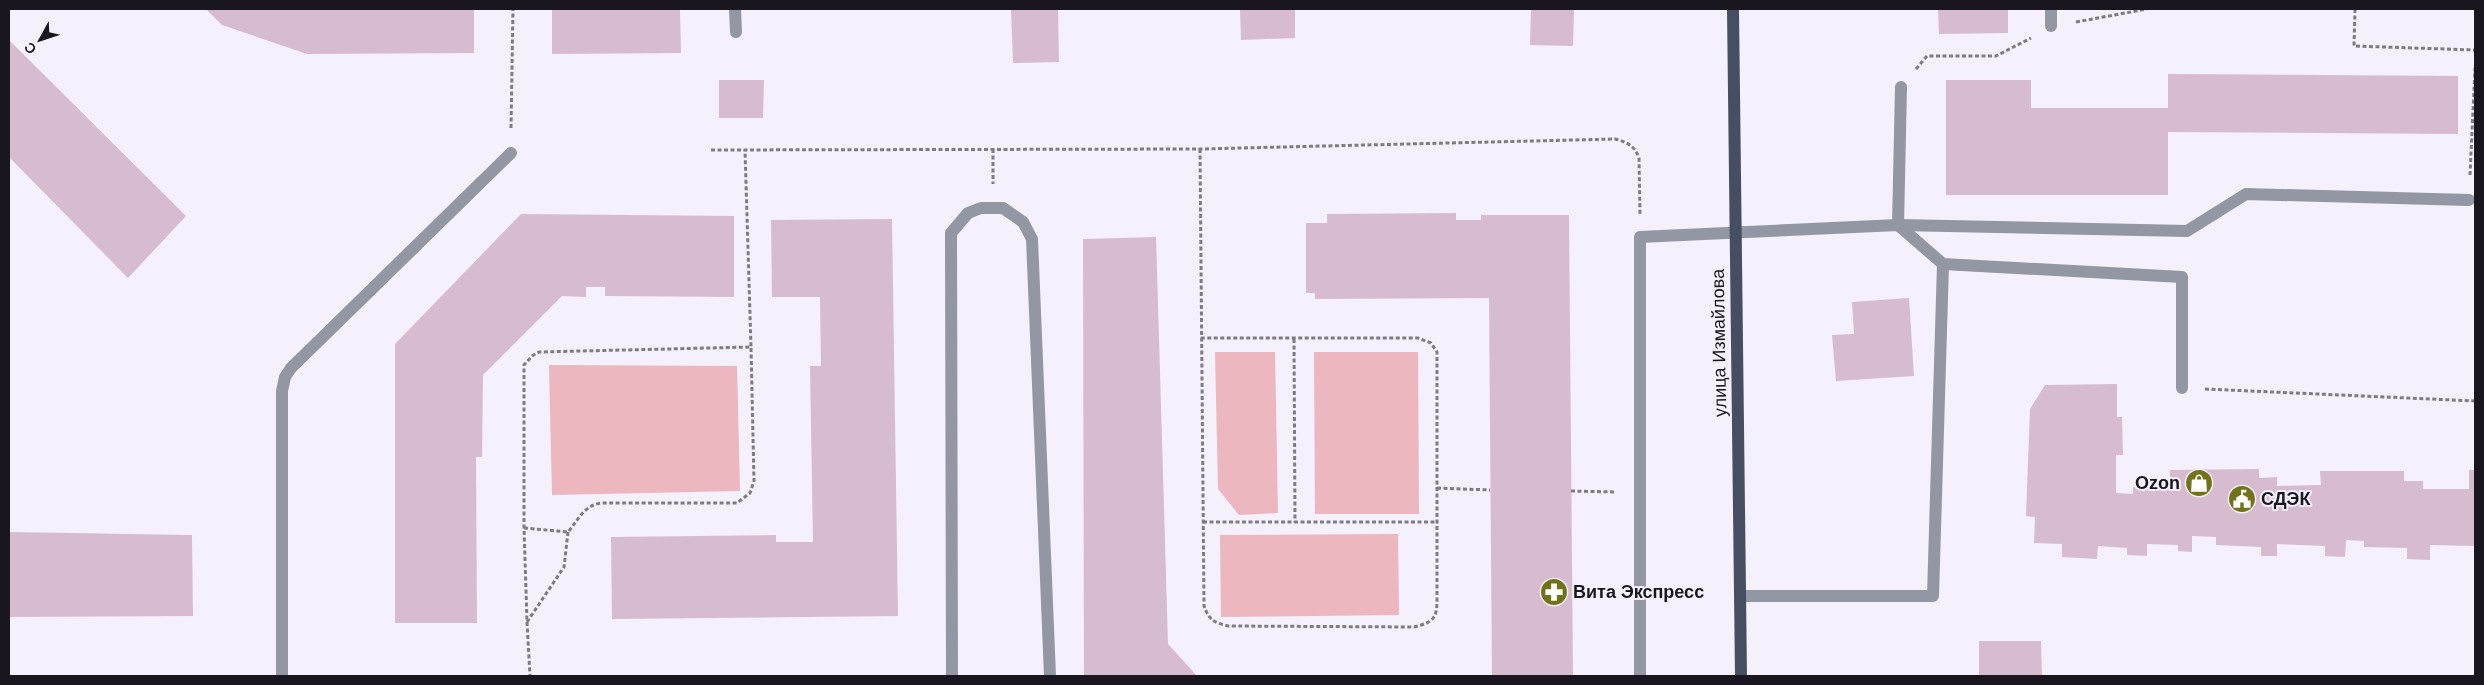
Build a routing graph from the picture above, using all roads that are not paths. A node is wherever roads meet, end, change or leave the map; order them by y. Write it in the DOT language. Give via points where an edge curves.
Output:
graph roads {
  1 [pos="735,9"];
  2 [pos="1733,9"];
  3 [pos="2051,9"];
  4 [pos="2052,26"];
  5 [pos="736,32"];
  6 [pos="1901,87"];
  7 [pos="510,153"];
  8 [pos="2469,200"];
  9 [pos="1898,224"];
  10 [pos="1736,231"];
  11 [pos="1943,264"];
  12 [pos="2182,388"];
  13 [pos="1740,596"];
  14 [pos="282,676"];
  15 [pos="952,676"];
  16 [pos="1050,676"];
  17 [pos="1640,676"];
  18 [pos="1741,676"];
  1 -- 5 [label="lane"];
  2 -- 10 [label="main road, улица Измайлова"];
  3 -- 4 [label="lane"];
  6 -- 9 [label="lane"];
  7 -- 14 [label="lane" via="285,377 282,391"];
  8 -- 9 [label="lane" via="2246,194 2187,231"];
  9 -- 10 [label="lane"];
  9 -- 11 [label="lane"];
  10 -- 13 [label="main road, улица Измайлова"];
  10 -- 17 [label="lane" via="1640,237"];
  11 -- 12 [label="lane" via="2182,277"];
  11 -- 13 [label="lane" via="1933,596"];
  13 -- 18 [label="main road, улица Измайлова"];
  15 -- 16 [label="lane" via="951,233 968,213 981,208 1003,208 1023,222 1032,239"];
}
